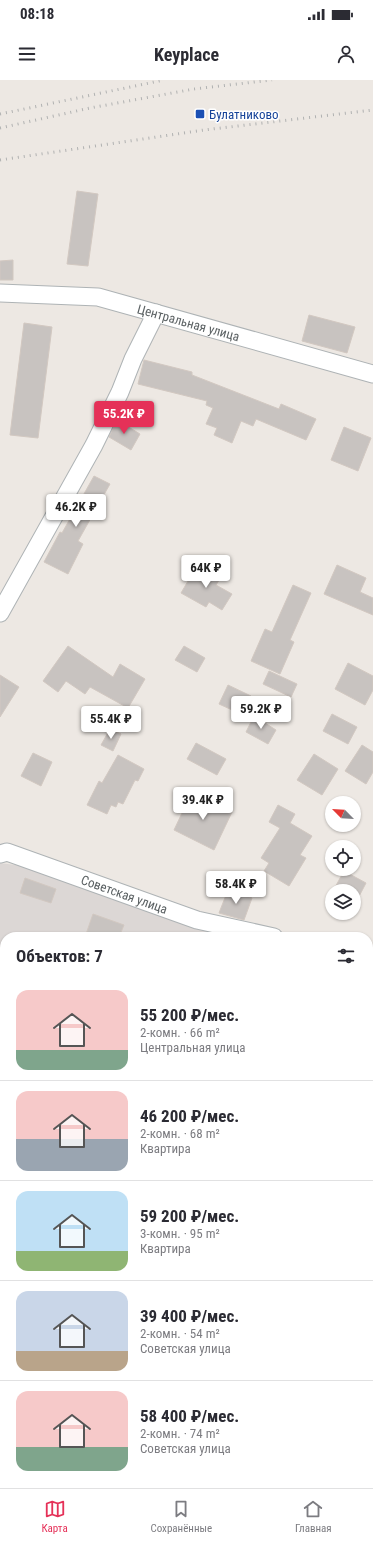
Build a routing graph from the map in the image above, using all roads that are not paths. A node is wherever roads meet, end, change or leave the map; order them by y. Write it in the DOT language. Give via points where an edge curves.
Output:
graph roads {
  1 [pos="0,293"];
  2 [pos="156,313"];
  3 [pos="373,374"];
  4 [pos="0,613"];
  5 [pos="0,854"];
  6 [pos="251,932"];
  1 -- 2 [label="street, Центральная улица" via="98,297"];
  2 -- 3 [label="street, Центральная улица"];
  2 -- 4 [label="street" via="94,445"];
  5 -- 6 [label="street, Советская улица" via="7,852 197,920"];
}
